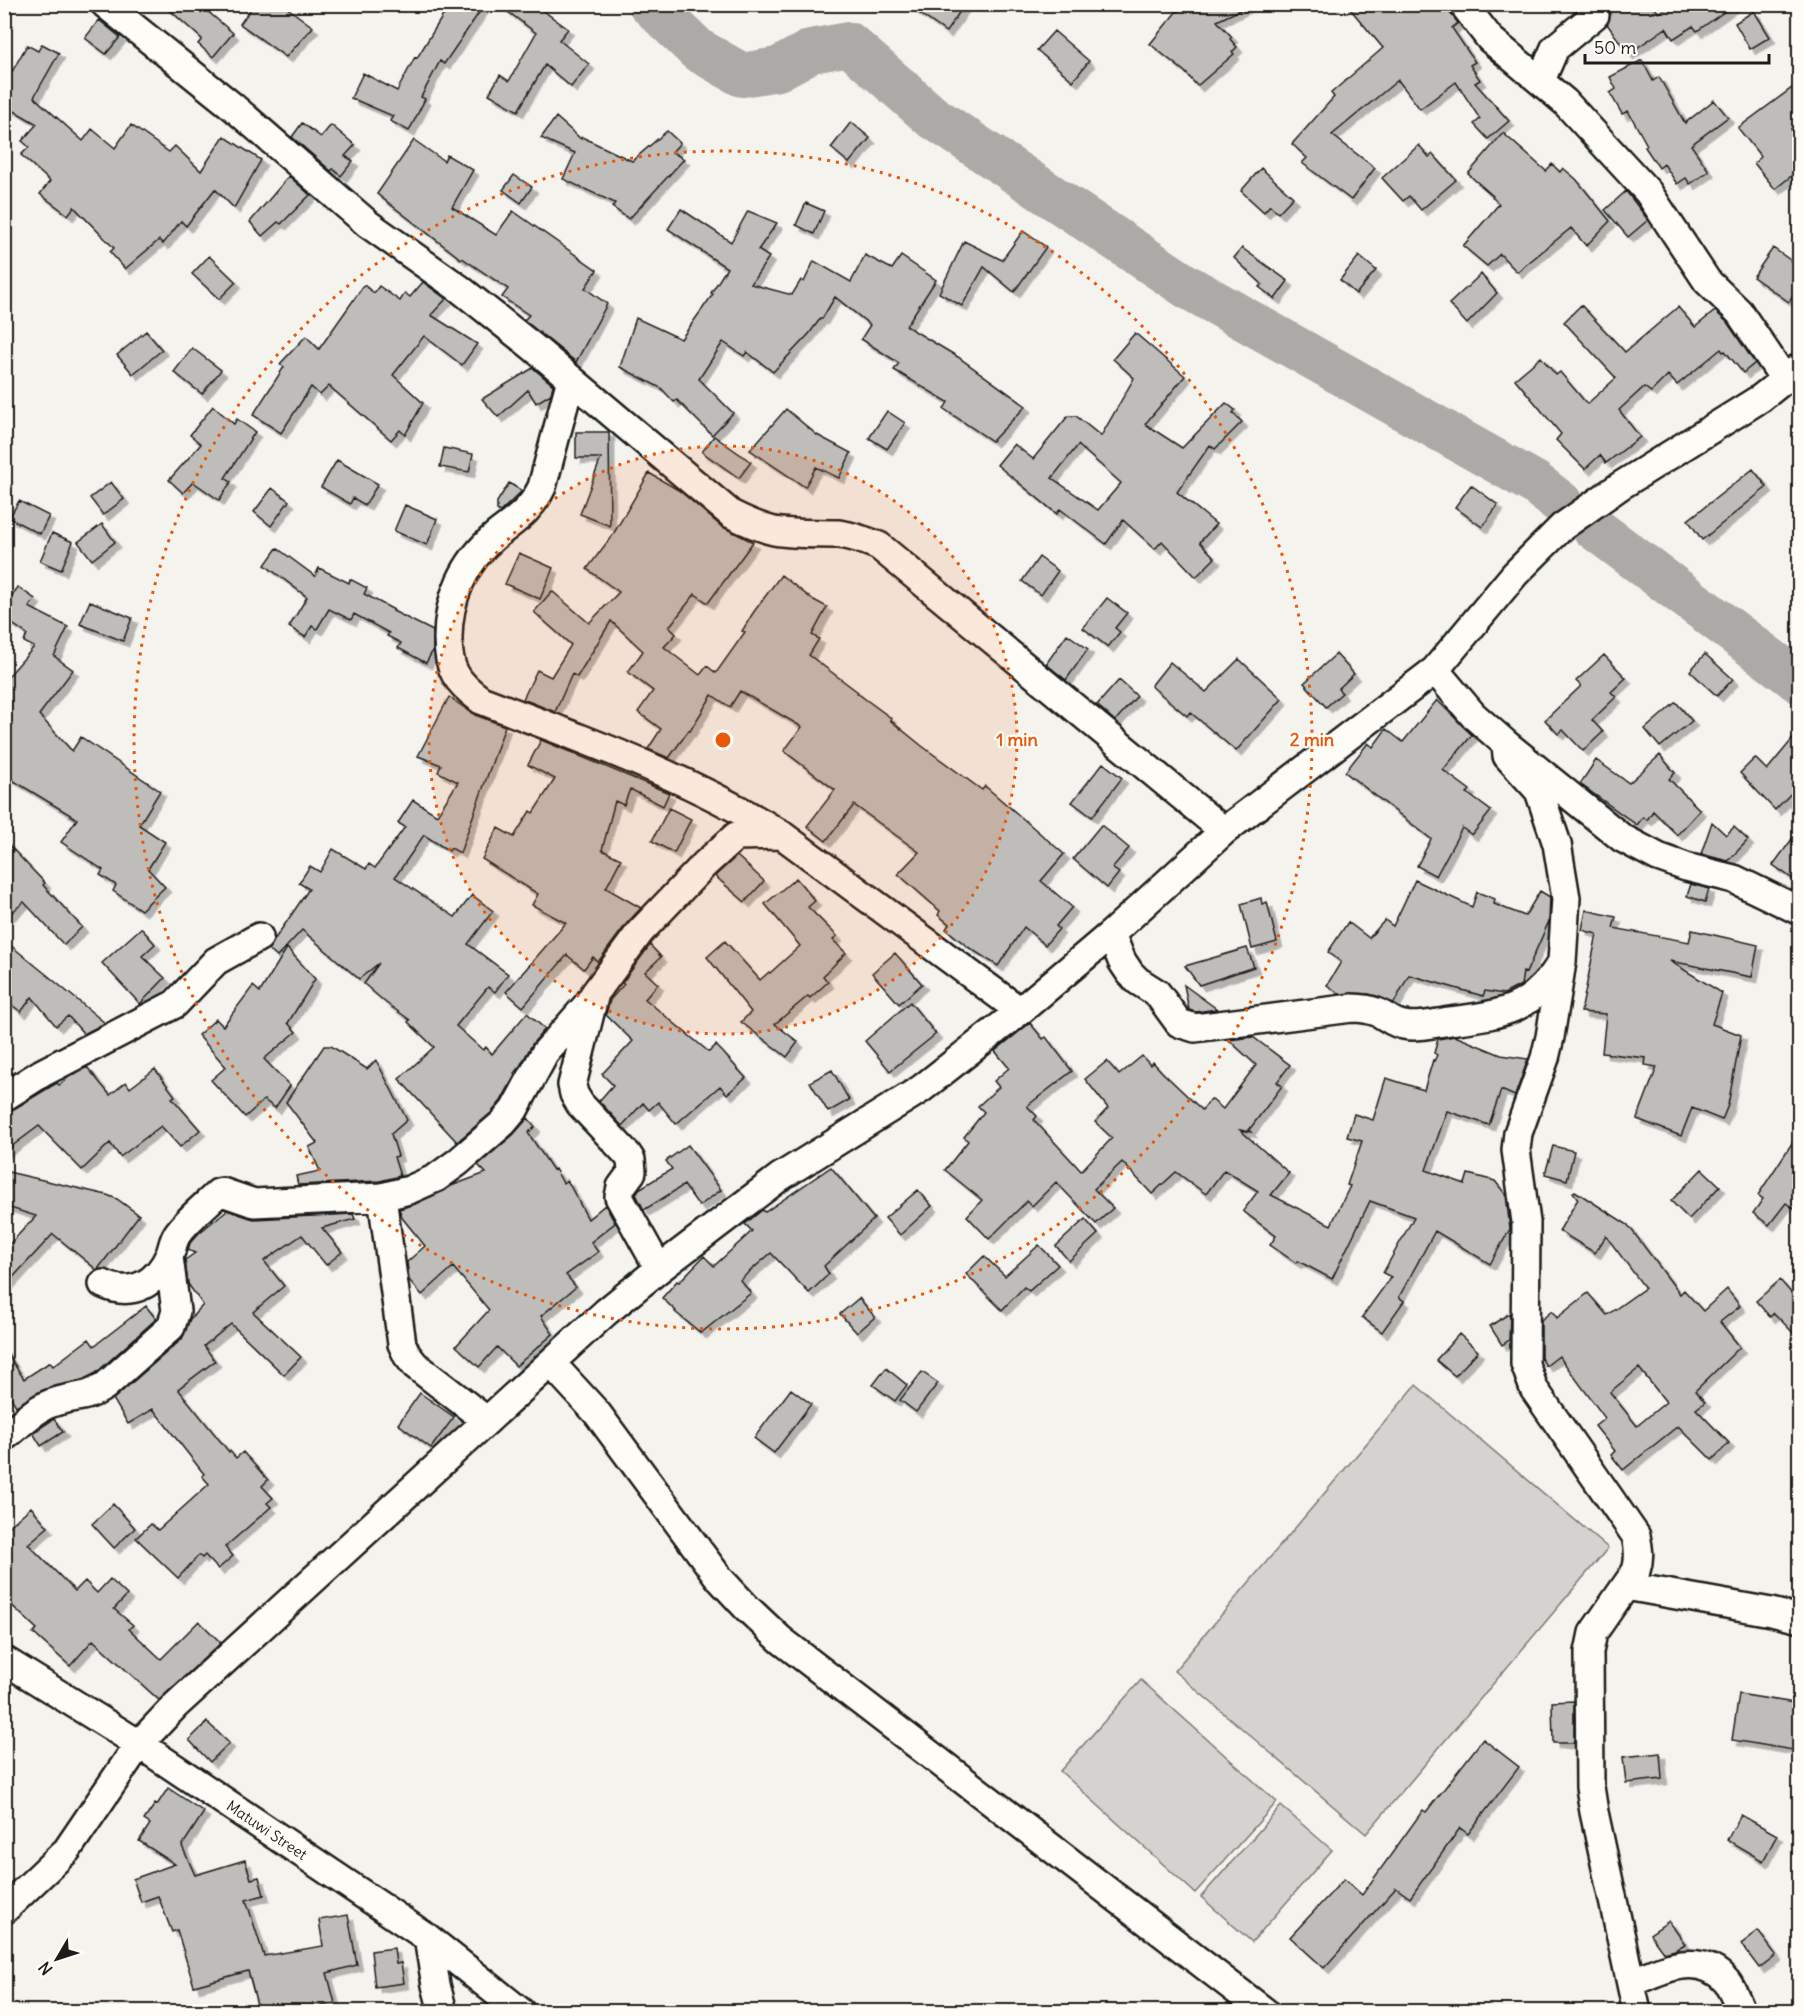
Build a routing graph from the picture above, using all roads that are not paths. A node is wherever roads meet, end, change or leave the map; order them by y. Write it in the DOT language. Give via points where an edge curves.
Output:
graph roads {
  1 [pos="105,4"];
  2 [pos="1463,4"];
  3 [pos="1596,15"];
  4 [pos="1541,80"];
  5 [pos="1792,374"];
  6 [pos="572,379"];
  7 [pos="1435,670"];
  8 [pos="1506,744"];
  9 [pos="1224,831"];
  10 [pos="782,835"];
  11 [pos="1800,910"];
  12 [pos="1111,934"];
  13 [pos="259,937"];
  14 [pos="1562,962"];
  15 [pos="595,993"];
  16 [pos="1020,1011"];
  17 [pos="4,1097"];
  18 [pos="382,1197"];
  19 [pos="169,1257"];
  20 [pos="659,1269"];
  21 [pos="103,1284"];
  22 [pos="550,1363"];
  23 [pos="487,1421"];
  24 [pos="4,1437"];
  25 [pos="1626,1586"];
  26 [pos="1800,1620"];
  27 [pos="4,1660"];
  28 [pos="138,1744"];
  29 [pos="4,1910"];
  30 [pos="428,1938"];
  31 [pos="1631,1983"];
  32 [pos="1237,2003"];
  33 [pos="443,2012"];
  34 [pos="521,2012"];
  35 [pos="1265,2012"];
  36 [pos="1637,2012"];
  37 [pos="1742,2012"];
  1 -- 6 [label="street" via="232,106 368,224 460,289"];
  2 -- 4 [label="street" via="1490,39"];
  3 -- 4 [label="street" via="1555,48"];
  4 -- 5 [label="street" via="1648,192 1707,281"];
  5 -- 7 [label="street" via="1562,527 1515,574"];
  6 -- 9 [label="street" via="731,514 776,531 840,534 879,546"];
  6 -- 10 [label="street" via="536,499 519,519 483,548 456,590 448,621 451,667 468,691 481,700 664,771"];
  7 -- 8 [label="street" via="1473,715"];
  7 -- 9 [label="street"];
  8 -- 11 [label="street" via="1622,838 1658,857 1734,879"];
  8 -- 14 [label="street" via="1507,756 1539,791 1557,844 1566,898"];
  9 -- 12 [label="street"];
  10 -- 15 [label="street" via="736,836 640,932"];
  10 -- 16 [label="street"];
  12 -- 14 [label="street" via="1130,973 1157,993 1179,1023 1195,1028 1352,1008 1378,1012 1404,1026 1489,1016 1512,1010 1533,997 1548,984"];
  12 -- 16 [label="street"];
  13 -- 17 [label="street" via="216,961 175,1004 42,1072"];
  14 -- 25 [label="street" via="1545,1058 1517,1142 1526,1222 1526,1364 1534,1389 1636,1536 1640,1561"];
  15 -- 18 [label="street" via="545,1053 503,1123 436,1178"];
  15 -- 20 [label="street" via="572,1085 574,1094 631,1160 632,1172 619,1197"];
  16 -- 20 [label="street" via="921,1089 780,1177"];
  18 -- 19 [label="street" via="254,1203 218,1193 180,1231"];
  18 -- 23 [label="street" via="402,1344 407,1355"];
  19 -- 21 [label="street" via="156,1276 139,1288 122,1291"];
  19 -- 24 [label="street" via="176,1311 171,1327 93,1394 54,1402"];
  20 -- 22 [label="street"];
  22 -- 23 [label="street"];
  22 -- 32 [label="street" via="597,1413 719,1578 781,1640"];
  23 -- 28 [label="street"];
  25 -- 26 [label="street"];
  25 -- 31 [label="street" via="1593,1633 1588,1652 1590,1787"];
  27 -- 28 [label="street, Matuwi Street"];
  28 -- 29 [label="street" via="68,1850"];
  28 -- 30 [label="street, Matuwi Street"];
  30 -- 33 [label="street"];
  30 -- 34 [label="street, Matuwi Street"];
  31 -- 36 [label="street"];
  31 -- 37 [label="street" via="1674,1965 1705,1966 1728,1984"];
  32 -- 35 [label="street"];
}
